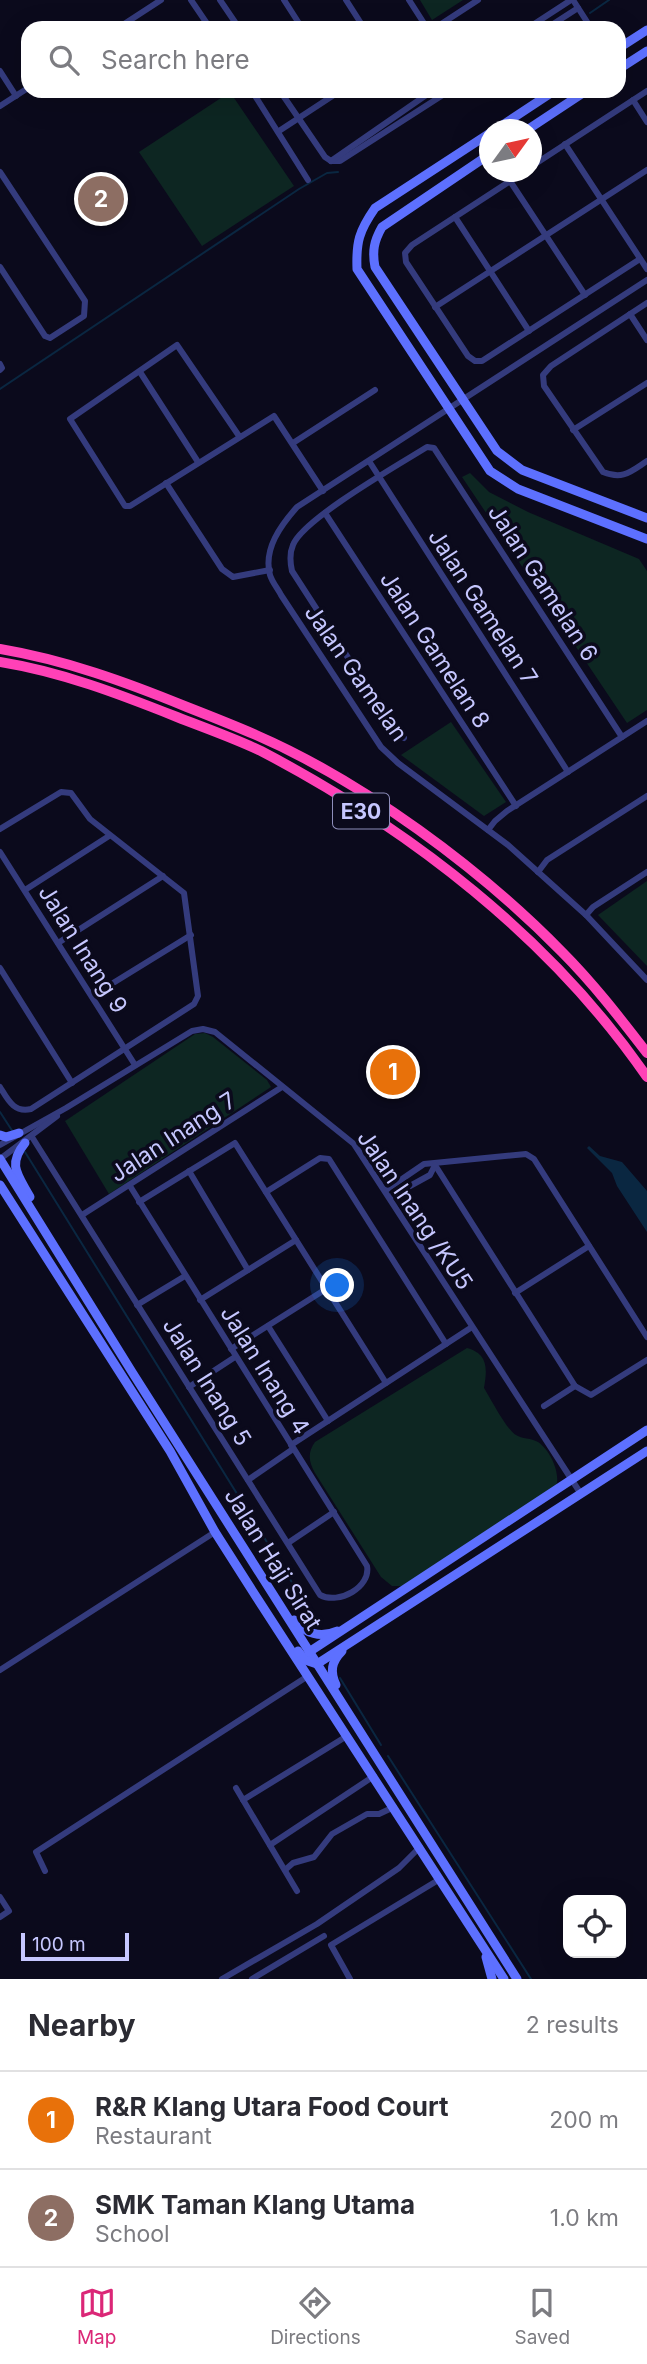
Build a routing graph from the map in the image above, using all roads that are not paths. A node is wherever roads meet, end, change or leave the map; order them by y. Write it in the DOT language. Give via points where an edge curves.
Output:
graph roads {
  1 [pos="191,0"];
  2 [pos="220,0"];
  3 [pos="284,0"];
  4 [pos="346,0"];
  5 [pos="409,0"];
  6 [pos="478,0"];
  7 [pos="572,0"];
  8 [pos="158,1"];
  9 [pos="578,8"];
  10 [pos="128,21"];
  11 [pos="205,21"];
  12 [pos="234,21"];
  13 [pos="298,21"];
  14 [pos="360,21"];
  15 [pos="422,21"];
  16 [pos="446,21"];
  17 [pos="539,21"];
  18 [pos="558,21"];
  19 [pos="586,21"];
  20 [pos="647,30"];
  21 [pos="626,44"];
  22 [pos="647,51"];
  23 [pos="626,64"];
  24 [pos="0,71"];
  25 [pos="647,91"];
  26 [pos="21,93"];
  27 [pos="16,96"];
  28 [pos="257,98"];
  29 [pos="284,98"];
  30 [pos="330,98"];
  31 [pos="422,98"];
  32 [pos="438,98"];
  33 [pos="543,98"];
  34 [pos="575,98"];
  35 [pos="633,100"];
  36 [pos="0,106"];
  37 [pos="298,119"];
  38 [pos="512,119"];
  39 [pos="542,120"];
  40 [pos="647,122"];
  41 [pos="279,131"];
  42 [pos="479,140"];
  43 [pos="565,144"];
  44 [pos="542,159"];
  45 [pos="331,161"];
  46 [pos="479,161"];
  47 [pos="647,170"];
  48 [pos="0,172"];
  49 [pos="308,180"];
  50 [pos="508,182"];
  51 [pos="511,182"];
  52 [pos="601,200"];
  53 [pos="455,217"];
  54 [pos="545,235"];
  55 [pos="640,259"];
  56 [pos="0,267"];
  57 [pos="647,269"];
  58 [pos="489,272"];
  59 [pos="647,280"];
  60 [pos="585,295"];
  61 [pos="647,303"];
  62 [pos="435,307"];
  63 [pos="630,314"];
  64 [pos="529,331"];
  65 [pos="647,340"];
  66 [pos="0,363"];
  67 [pos="0,370"];
  68 [pos="140,372"];
  69 [pos="647,383"];
  70 [pos="375,390"];
  71 [pos="463,400"];
  72 [pos="449,409"];
  73 [pos="573,430"];
  74 [pos="239,436"];
  75 [pos="293,443"];
  76 [pos="369,461"];
  77 [pos="647,461"];
  78 [pos="198,462"];
  79 [pos="379,478"];
  80 [pos="166,482"];
  81 [pos="323,491"];
  82 [pos="325,513"];
  83 [pos="647,518"];
  84 [pos="647,538"];
  85 [pos="270,570"];
  86 [pos="0,649"];
  87 [pos="0,662"];
  88 [pos="647,721"];
  89 [pos="622,737"];
  90 [pos="404,738"];
  91 [pos="568,772"];
  92 [pos="647,796"];
  93 [pos="516,806"];
  94 [pos="0,829"];
  95 [pos="488,830"];
  96 [pos="109,836"];
  97 [pos="0,852"];
  98 [pos="538,872"];
  99 [pos="647,872"];
  100 [pos="163,876"];
  101 [pos="25,890"];
  102 [pos="586,915"];
  103 [pos="191,935"];
  104 [pos="58,943"];
  105 [pos="0,968"];
  106 [pos="647,979"];
  107 [pos="92,996"];
  108 [pos="125,1048"];
  109 [pos="647,1053"];
  110 [pos="135,1065"];
  111 [pos="647,1077"];
  112 [pos="72,1083"];
  113 [pos="0,1087"];
  114 [pos="282,1087"];
  115 [pos="66,1108"];
  116 [pos="19,1133"];
  117 [pos="4,1139"];
  118 [pos="28,1140"];
  119 [pos="16,1151"];
  120 [pos="0,1159"];
  121 [pos="435,1165"];
  122 [pos="189,1171"];
  123 [pos="0,1185"];
  124 [pos="130,1186"];
  125 [pos="266,1192"];
  126 [pos="388,1194"];
  127 [pos="139,1202"];
  128 [pos="82,1215"];
  129 [pos="296,1241"];
  130 [pos="589,1246"];
  131 [pos="58,1253"];
  132 [pos="248,1270"];
  133 [pos="185,1276"];
  134 [pos="327,1289"];
  135 [pos="515,1293"];
  136 [pos="200,1300"];
  137 [pos="137,1305"];
  138 [pos="268,1326"];
  139 [pos="472,1327"];
  140 [pos="647,1337"];
  141 [pos="446,1345"];
  142 [pos="231,1349"];
  143 [pos="235,1357"];
  144 [pos="647,1360"];
  145 [pos="386,1383"];
  146 [pos="575,1386"];
  147 [pos="189,1387"];
  148 [pos="544,1406"];
  149 [pos="328,1421"];
  150 [pos="647,1430"];
  151 [pos="292,1447"];
  152 [pos="647,1451"];
  153 [pos="248,1480"];
  154 [pos="572,1480"];
  155 [pos="581,1494"];
  156 [pos="211,1497"];
  157 [pos="334,1512"];
  158 [pos="215,1532"];
  159 [pos="288,1543"];
  160 [pos="368,1574"];
  161 [pos="351,1624"];
  162 [pos="278,1630"];
  163 [pos="354,1641"];
  164 [pos="311,1659"];
  165 [pos="0,1671"];
  166 [pos="308,1676"];
  167 [pos="358,1726"];
  168 [pos="347,1736"];
  169 [pos="388,1773"];
  170 [pos="374,1776"];
  171 [pos="236,1788"];
  172 [pos="243,1800"];
  173 [pos="394,1807"];
  174 [pos="270,1844"];
  175 [pos="419,1847"];
  176 [pos="438,1854"];
  177 [pos="285,1870"];
  178 [pos="45,1871"];
  179 [pos="440,1879"];
  180 [pos="297,1891"];
  181 [pos="0,1897"];
  182 [pos="0,1917"];
  183 [pos="317,1924"];
  184 [pos="324,1936"];
  185 [pos="331,1945"];
  186 [pos="482,1945"];
  187 [pos="222,1979"];
  188 [pos="252,1979"];
  189 [pos="351,1979"];
  190 [pos="492,1979"];
  191 [pos="505,1979"];
  192 [pos="517,1979"];
  1 -- 11 [label="street"];
  2 -- 12 [label="street"];
  3 -- 13 [label="street"];
  4 -- 14 [label="street"];
  5 -- 15 [label="street"];
  6 -- 16 [label="street"];
  7 -- 9 [label="street"];
  7 -- 17 [label="street"];
  8 -- 10 [label="street"];
  9 -- 18 [label="street"];
  9 -- 19 [label="street"];
  20 -- 21 [label="main road"];
  22 -- 23 [label="main road"];
  24 -- 27 [label="street"];
  25 -- 35 [label="street"];
  26 -- 27 [label="street"];
  27 -- 36 [label="street"];
  28 -- 41 [label="street"];
  29 -- 37 [label="street"];
  30 -- 37 [label="street"];
  31 -- 45 [label="street"];
  32 -- 45 [label="street" via="340,161"];
  33 -- 38 [label="main road"];
  34 -- 39 [label="main road"];
  35 -- 40 [label="street"];
  35 -- 43 [label="street"];
  37 -- 41 [label="street"];
  37 -- 45 [label="street"];
  41 -- 49 [label="street"];
  42 -- 72 [label="main road" via="375,208 362,226 356,246 357,269"];
  43 -- 44 [label="street"];
  43 -- 52 [label="street"];
  46 -- 71 [label="main road" via="382,227 373,254 375,267"];
  47 -- 52 [label="street"];
  48 -- 56 [label="street" via="85,301 83,316 50,338 45,336"];
  50 -- 53 [label="street"];
  51 -- 54 [label="street"];
  52 -- 54 [label="street"];
  52 -- 55 [label="street"];
  53 -- 58 [label="street"];
  53 -- 62 [label="street" via="405,253"];
  54 -- 58 [label="street"];
  54 -- 60 [label="street"];
  55 -- 57 [label="street"];
  55 -- 60 [label="street"];
  58 -- 62 [label="street"];
  58 -- 64 [label="street"];
  59 -- 71 [label="street"];
  60 -- 64 [label="street"];
  61 -- 63 [label="street"];
  62 -- 64 [label="street" via="475,361"];
  63 -- 65 [label="street"];
  63 -- 73 [label="street" via="543,375 544,386"];
  66 -- 67 [label="street"];
  68 -- 74 [label="street" via="175,345 180,346"];
  68 -- 78 [label="street"];
  68 -- 80 [label="street" via="70,422 125,506"];
  69 -- 73 [label="street"];
  70 -- 75 [label="street"];
  71 -- 72 [label="street"];
  71 -- 83 [label="main road" via="509,463"];
  72 -- 76 [label="street"];
  72 -- 84 [label="main road" via="489,471 500,479"];
  73 -- 77 [label="street" via="603,472 615,477 627,474"];
  74 -- 75 [label="street" via="274,416"];
  74 -- 78 [label="street"];
  75 -- 81 [label="street"];
  76 -- 79 [label="street, Jalan Gamelan 7"];
  76 -- 81 [label="street"];
  78 -- 80 [label="street"];
  79 -- 82 [label="street"];
  79 -- 89 [label="street, Jalan Gamelan 6" via="426,447 435,448"];
  79 -- 91 [label="street, Jalan Gamelan 7"];
  80 -- 85 [label="street" via="222,569 233,578"];
  81 -- 85 [label="street" via="282,524 272,545"];
  82 -- 90 [label="street" via="292,545 292,571 393,729"];
  82 -- 93 [label="street, Jalan Gamelan 8"];
  85 -- 95 [label="street, Jalan Gamelan" via="281,595 381,747"];
  86 -- 109 [label="highway, E30" via="118,679 258,735 342,780 496,890 562,951"];
  87 -- 111 [label="highway, E30" via="38,668 117,693 259,750 336,794 412,844 486,902 595,1010"];
  88 -- 89 [label="street"];
  89 -- 91 [label="street"];
  91 -- 93 [label="street"];
  92 -- 98 [label="street" via="547,860"];
  93 -- 95 [label="street"];
  94 -- 96 [label="street" via="66,791"];
  95 -- 98 [label="street, Jalan Gamelan"];
  96 -- 100 [label="street"];
  96 -- 101 [label="street"];
  97 -- 101 [label="street, Jalan Inang 9"];
  98 -- 102 [label="street, Jalan Gamelan"];
  99 -- 102 [label="street"];
  100 -- 103 [label="street" via="184,893"];
  100 -- 104 [label="street"];
  101 -- 104 [label="street, Jalan Inang 9"];
  102 -- 106 [label="street, Jalan Gamelan"];
  103 -- 107 [label="street"];
  103 -- 108 [label="street" via="198,1001"];
  104 -- 107 [label="street, Jalan Inang 9"];
  105 -- 112 [label="street"];
  107 -- 108 [label="street, Jalan Inang 9"];
  108 -- 110 [label="street, Jalan Inang 9"];
  108 -- 112 [label="street"];
  110 -- 114 [label="street, Jalan Inang /KU5" via="191,1031 203,1029 215,1032"];
  110 -- 115 [label="street, Jalan Inang /KU5"];
  112 -- 113 [label="street" via="26,1111 13,1106"];
  114 -- 124 [label="street, Jalan Inang 7"];
  114 -- 126 [label="street, Jalan Inang /KU5" via="351,1139"];
  115 -- 116 [label="street, Jalan Inang /KU5"];
  115 -- 118 [label="street, Jalan Inang /KU5"];
  116 -- 117 [label="main road"];
  118 -- 119 [label="main road"];
  118 -- 128 [label="street, Jalan Inang 5"];
  119 -- 120 [label="street"];
  119 -- 131 [label="main road" via="15,1170"];
  120 -- 131 [label="main road, Jalan Haji Sirat"];
  121 -- 126 [label="street" via="430,1175"];
  121 -- 126 [label="street" via="424,1164"];
  121 -- 130 [label="street" via="526,1154 534,1159"];
  121 -- 135 [label="street"];
  122 -- 125 [label="street" via="235,1143"];
  122 -- 127 [label="street"];
  122 -- 132 [label="street"];
  123 -- 158 [label="main road, Jalan Haji Sirat" via="170,1451"];
  124 -- 127 [label="street, Jalan Inang 4"];
  124 -- 128 [label="street, Jalan Inang 7"];
  125 -- 129 [label="street"];
  125 -- 141 [label="street" via="320,1158 329,1159"];
  126 -- 139 [label="street, Jalan Inang /KU5"];
  127 -- 133 [label="street, Jalan Inang 4"];
  128 -- 137 [label="street, Jalan Inang 5"];
  129 -- 132 [label="street"];
  129 -- 134 [label="street"];
  130 -- 135 [label="street"];
  130 -- 140 [label="street"];
  131 -- 156 [label="main road, Jalan Haji Sirat"];
  132 -- 136 [label="street"];
  133 -- 136 [label="street, Jalan Inang 4"];
  133 -- 137 [label="street"];
  134 -- 138 [label="street"];
  134 -- 145 [label="street"];
  135 -- 146 [label="street"];
  136 -- 142 [label="street, Jalan Inang 4"];
  137 -- 147 [label="street, Jalan Inang 5"];
  138 -- 142 [label="street"];
  138 -- 149 [label="street"];
  139 -- 141 [label="street"];
  139 -- 154 [label="street, Jalan Inang /KU5"];
  141 -- 145 [label="street"];
  142 -- 143 [label="street, Jalan Inang 4"];
  143 -- 147 [label="street"];
  143 -- 151 [label="street, Jalan Inang 4"];
  144 -- 146 [label="street" via="591,1395"];
  145 -- 149 [label="street"];
  146 -- 148 [label="street"];
  147 -- 153 [label="street, Jalan Inang 5"];
  149 -- 151 [label="street"];
  150 -- 154 [label="main road"];
  151 -- 153 [label="street"];
  151 -- 157 [label="street, Jalan Inang 4"];
  152 -- 155 [label="main road"];
  153 -- 159 [label="street, Jalan Inang 5"];
  154 -- 155 [label="street, Jalan Inang /KU5"];
  154 -- 161 [label="main road"];
  155 -- 163 [label="main road"];
  156 -- 161 [label="main road" via="299,1626 318,1635"];
  156 -- 164 [label="main road, Jalan Haji Sirat"];
  157 -- 159 [label="street"];
  157 -- 160 [label="street, Jalan Inang 4"];
  158 -- 162 [label="main road, Jalan Haji Sirat"];
  158 -- 165 [label="street"];
  159 -- 160 [label="street, Jalan Inang 5" via="320,1595 328,1600 338,1600 366,1581"];
  161 -- 164 [label="main road"];
  162 -- 164 [label="main road"];
  162 -- 166 [label="main road, Jalan Haji Sirat"];
  163 -- 164 [label="main road"];
  163 -- 167 [label="main road" via="337,1656 331,1674"];
  164 -- 167 [label="main road, Jalan Haji Sirat"];
  164 -- 170 [label="main road"];
  166 -- 168 [label="main road, Jalan Haji Sirat"];
  166 -- 178 [label="street" via="36,1852"];
  167 -- 169 [label="main road, Jalan Haji Sirat"];
  168 -- 170 [label="main road, Jalan Haji Sirat"];
  168 -- 172 [label="street"];
  169 -- 175 [label="main road" via="421,1835"];
  169 -- 176 [label="main road, Jalan Haji Sirat"];
  170 -- 173 [label="main road, Jalan Haji Sirat"];
  170 -- 174 [label="street"];
  171 -- 172 [label="street"];
  172 -- 174 [label="street"];
  173 -- 175 [label="main road, Jalan Haji Sirat"];
  173 -- 177 [label="street" via="368,1814 332,1834 314,1857"];
  174 -- 177 [label="street"];
  175 -- 179 [label="main road, Jalan Haji Sirat"];
  175 -- 183 [label="street" via="399,1868"];
  176 -- 191 [label="main road" via="460,1900 502,1962"];
  176 -- 192 [label="main road, Jalan Haji Sirat"];
  177 -- 180 [label="street"];
  179 -- 185 [label="street"];
  179 -- 186 [label="main road, Jalan Haji Sirat"];
  181 -- 182 [label="street" via="9,1911"];
  183 -- 184 [label="street"];
  183 -- 187 [label="street"];
  184 -- 185 [label="street"];
  184 -- 188 [label="street"];
  185 -- 189 [label="street"];
  186 -- 190 [label="main road"];
  186 -- 191 [label="main road, Jalan Haji Sirat"];
}
